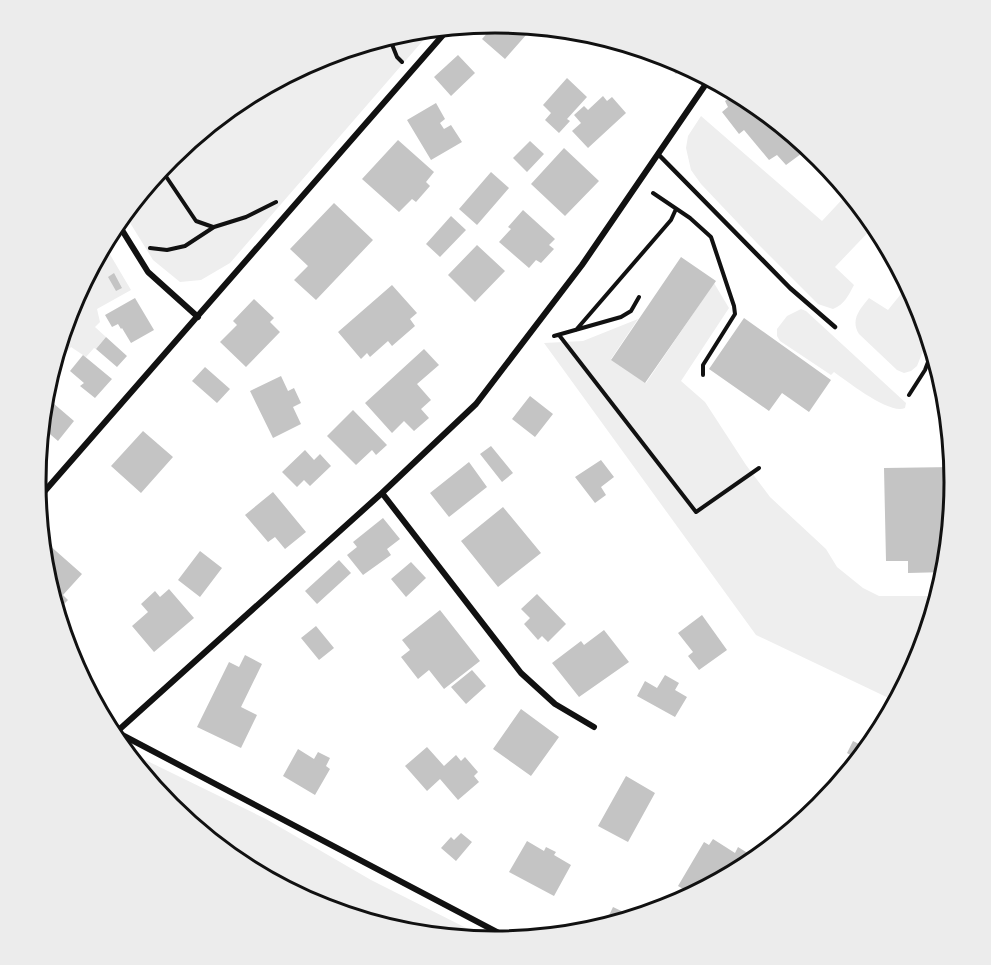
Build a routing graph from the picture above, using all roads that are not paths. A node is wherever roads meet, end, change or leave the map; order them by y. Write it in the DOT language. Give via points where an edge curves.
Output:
graph roads {
  1 [pos="442,37"];
  2 [pos="705,85"];
  3 [pos="658,154"];
  4 [pos="123,232"];
  5 [pos="198,317"];
  6 [pos="835,327"];
  7 [pos="46,489"];
  8 [pos="382,493"];
  9 [pos="594,727"];
  10 [pos="120,729"];
  11 [pos="129,742"];
  12 [pos="497,932"];
  1 -- 5 [label="street"];
  2 -- 3 [label="street"];
  3 -- 6 [label="lane" via="790,288"];
  3 -- 8 [label="street" via="582,265 476,404"];
  4 -- 5 [label="street" via="147,272"];
  5 -- 7 [label="street"];
  8 -- 9 [label="street" via="521,673 555,704"];
  8 -- 10 [label="street"];
  11 -- 12 [label="street"];
}
